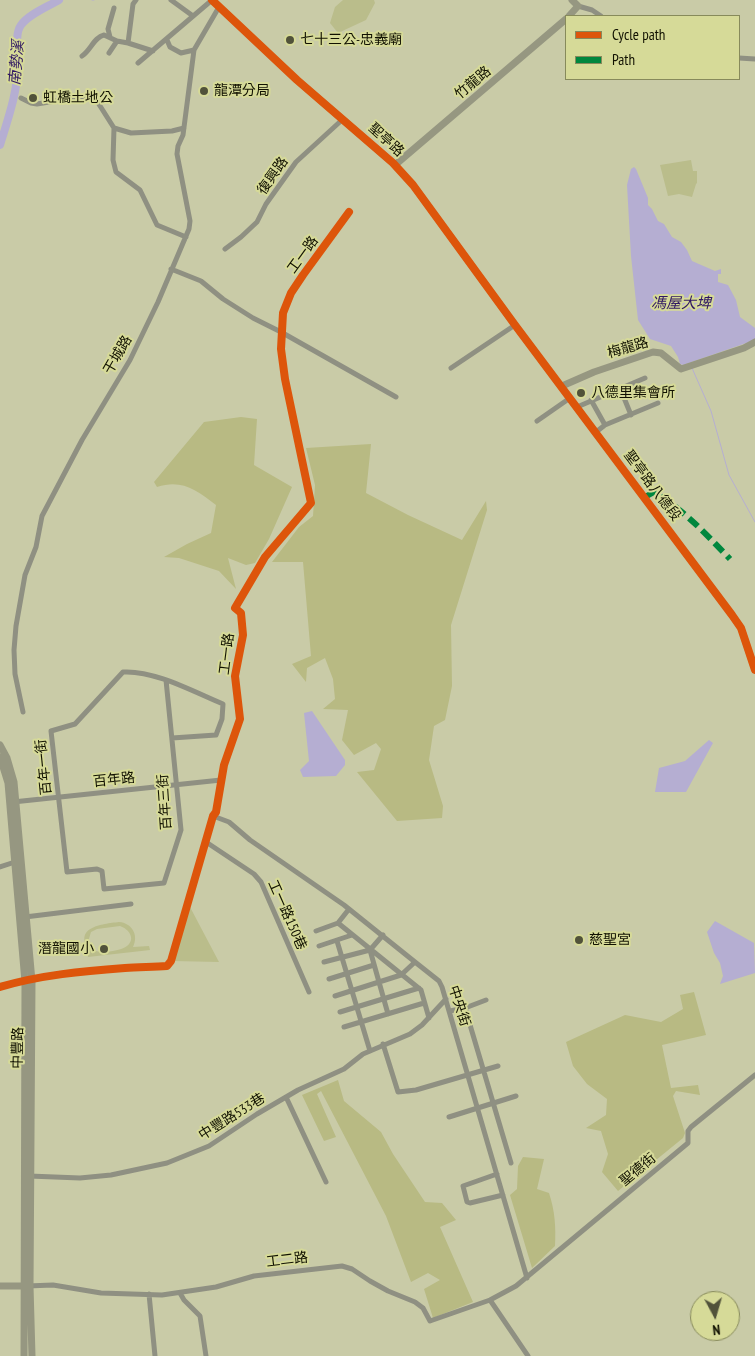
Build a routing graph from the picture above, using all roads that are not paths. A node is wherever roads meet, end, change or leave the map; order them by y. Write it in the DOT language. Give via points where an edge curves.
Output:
graph roads {
  1 [pos="136,0"];
  2 [pos="170,0"];
  3 [pos="212,0"];
  4 [pos="572,0"];
  5 [pos="578,6"];
  6 [pos="219,7"];
  7 [pos="114,8"];
  8 [pos="570,15"];
  9 [pos="600,15"];
  10 [pos="193,16"];
  11 [pos="565,20"];
  12 [pos="110,37"];
  13 [pos="167,40"];
  14 [pos="117,41"];
  15 [pos="128,42"];
  16 [pos="194,50"];
  17 [pos="153,51"];
  18 [pos="109,53"];
  19 [pos="82,56"];
  20 [pos="740,58"];
  21 [pos="755,59"];
  22 [pos="138,63"];
  23 [pos="22,98"];
  24 [pos="343,118"];
  25 [pos="114,128"];
  26 [pos="184,128"];
  27 [pos="395,165"];
  28 [pos="348,212"];
  29 [pos="186,237"];
  30 [pos="225,249"];
  31 [pos="171,269"];
  32 [pos="515,325"];
  33 [pos="281,332"];
  34 [pos="755,342"];
  35 [pos="451,368"];
  36 [pos="646,378"];
  37 [pos="562,386"];
  38 [pos="620,388"];
  39 [pos="396,397"];
  40 [pos="570,398"];
  41 [pos="591,400"];
  42 [pos="658,404"];
  43 [pos="577,407"];
  44 [pos="631,415"];
  45 [pos="538,421"];
  46 [pos="605,425"];
  47 [pos="596,432"];
  48 [pos="755,670"];
  49 [pos="166,680"];
  50 [pos="23,712"];
  51 [pos="172,738"];
  52 [pos="0,745"];
  53 [pos="0,758"];
  54 [pos="221,780"];
  55 [pos="176,785"];
  56 [pos="58,797"];
  57 [pos="13,802"];
  58 [pos="213,816"];
  59 [pos="206,842"];
  60 [pos="18,861"];
  61 [pos="0,867"];
  62 [pos="102,872"];
  63 [pos="132,904"];
  64 [pos="349,909"];
  65 [pos="23,917"];
  66 [pos="338,923"];
  67 [pos="316,931"];
  68 [pos="352,934"];
  69 [pos="383,935"];
  70 [pos="337,941"];
  71 [pos="319,946"];
  72 [pos="370,950"];
  73 [pos="342,957"];
  74 [pos="324,962"];
  75 [pos="415,962"];
  76 [pos="374,965"];
  77 [pos="347,973"];
  78 [pos="401,975"];
  79 [pos="329,979"];
  80 [pos="28,981"];
  81 [pos="379,981"];
  82 [pos="0,987"];
  83 [pos="419,988"];
  84 [pos="352,990"];
  85 [pos="309,992"];
  86 [pos="335,996"];
  87 [pos="383,999"];
  88 [pos="446,999"];
  89 [pos="486,1000"];
  90 [pos="424,1003"];
  91 [pos="357,1007"];
  92 [pos="465,1008"];
  93 [pos="450,1011"];
  94 [pos="340,1012"];
  95 [pos="388,1014"];
  96 [pos="429,1018"];
  97 [pos="362,1022"];
  98 [pos="344,1027"];
  99 [pos="384,1044"];
  100 [pos="370,1051"];
  101 [pos="498,1066"];
  102 [pos="483,1070"];
  103 [pos="468,1075"];
  104 [pos="755,1075"];
  105 [pos="516,1096"];
  106 [pos="286,1097"];
  107 [pos="493,1104"];
  108 [pos="478,1109"];
  109 [pos="449,1117"];
  110 [pos="512,1163"];
  111 [pos="497,1174"];
  112 [pos="27,1176"];
  113 [pos="326,1182"];
  114 [pos="503,1195"];
  115 [pos="527,1278"];
  116 [pos="0,1286"];
  117 [pos="27,1286"];
  118 [pos="180,1293"];
  119 [pos="149,1294"];
  120 [pos="490,1300"];
  121 [pos="24,1356"];
  122 [pos="32,1356"];
  123 [pos="155,1356"];
  124 [pos="206,1356"];
  125 [pos="528,1356"];
  1 -- 15 [label="street"];
  2 -- 10 [label="street"];
  3 -- 6 [label="street, 聖亭路"];
  3 -- 10 [label="street"];
  4 -- 5 [label="street"];
  5 -- 8 [label="street"];
  5 -- 9 [label="street"];
  6 -- 16 [label="street, 干城路"];
  6 -- 24 [label="street, 聖亭路"];
  7 -- 12 [label="street" via="108,28"];
  10 -- 13 [label="street"];
  11 -- 27 [label="street, 竹龍路"];
  12 -- 14 [label="street"];
  12 -- 19 [label="street" via="99,36"];
  13 -- 16 [label="street" via="174,51"];
  13 -- 17 [label="street"];
  14 -- 15 [label="street"];
  14 -- 18 [label="street"];
  15 -- 17 [label="street"];
  16 -- 26 [label="street, 干城路"];
  17 -- 22 [label="street"];
  20 -- 21 [label="street"];
  23 -- 25 [label="street" via="37,104 85,96 95,98"];
  24 -- 27 [label="street, 聖亭路"];
  24 -- 30 [label="street, 復興路" via="296,162 257,222"];
  25 -- 26 [label="street" via="131,133 172,132"];
  25 -- 29 [label="street" via="116,172 140,190 157,225"];
  26 -- 29 [label="street, 干城路" via="177,154 190,221"];
  27 -- 32 [label="street, 聖亭路"];
  28 -- 33 [label="street, 工一路" via="291,293 284,307"];
  29 -- 31 [label="street, 干城路"];
  31 -- 33 [label="street" via="202,281 223,299"];
  31 -- 50 [label="street, 干城路" via="130,360 82,440 42,516 36,547 25,575 16,626 15,674"];
  32 -- 35 [label="street"];
  32 -- 37 [label="street, 聖亭路八德段"];
  33 -- 39 [label="street"];
  33 -- 54 [label="street, 工一路" via="285,378 312,504 265,557 235,608 241,613 243,635 235,676 240,719"];
  34 -- 37 [label="street, 梅龍路" via="681,370 661,353 653,352"];
  36 -- 38 [label="street"];
  37 -- 40 [label="street, 聖亭路八德段"];
  38 -- 41 [label="street"];
  38 -- 44 [label="street"];
  40 -- 43 [label="street, 聖亭路八德段"];
  40 -- 45 [label="street"];
  41 -- 43 [label="street"];
  41 -- 46 [label="street"];
  42 -- 44 [label="street"];
  43 -- 47 [label="street, 聖亭路八德段"];
  44 -- 46 [label="street"];
  46 -- 47 [label="street"];
  47 -- 48 [label="street, 聖亭路八德段" via="741,628"];
  49 -- 51 [label="street, 百年三街"];
  49 -- 51 [label="street" via="223,704 222,720 216,735"];
  49 -- 56 [label="street, 百年一街" via="134,671 123,672 75,724 50,732"];
  51 -- 55 [label="street, 百年三街"];
  52 -- 57 [label="street, 中豐路" via="8,758 14,782"];
  53 -- 57 [label="street, 中豐路"];
  54 -- 55 [label="street, 百年路"];
  54 -- 58 [label="street, 工一路"];
  55 -- 56 [label="street, 百年路"];
  55 -- 62 [label="street, 百年三街" via="181,830 164,883 104,889"];
  56 -- 57 [label="street, 百年路"];
  56 -- 62 [label="street, 百年一街" via="67,872 97,869"];
  57 -- 60 [label="street, 中豐路"];
  58 -- 59 [label="street, 工一路"];
  58 -- 64 [label="street, 中央街" via="229,822"];
  59 -- 80 [label="street, 工一路" via="167,966 78,973"];
  59 -- 85 [label="street, 工一路150巷" via="261,882"];
  60 -- 61 [label="street"];
  60 -- 65 [label="street, 中豐路"];
  63 -- 65 [label="street"];
  64 -- 66 [label="street"];
  64 -- 69 [label="street, 中央街"];
  65 -- 80 [label="street, 中豐路"];
  66 -- 67 [label="street"];
  66 -- 68 [label="street"];
  68 -- 70 [label="street"];
  68 -- 72 [label="street"];
  69 -- 72 [label="street"];
  69 -- 75 [label="street, 中央街"];
  70 -- 71 [label="street"];
  70 -- 73 [label="street"];
  72 -- 73 [label="street"];
  72 -- 76 [label="street"];
  72 -- 78 [label="street"];
  73 -- 74 [label="street"];
  73 -- 77 [label="street"];
  75 -- 78 [label="street"];
  75 -- 88 [label="street, 中央街" via="438,981"];
  76 -- 77 [label="street"];
  76 -- 81 [label="street"];
  77 -- 79 [label="street"];
  77 -- 84 [label="street"];
  78 -- 81 [label="street"];
  78 -- 83 [label="street"];
  80 -- 82 [label="street"];
  80 -- 112 [label="street, 中豐路"];
  81 -- 84 [label="street"];
  81 -- 87 [label="street"];
  83 -- 87 [label="street"];
  83 -- 90 [label="street"];
  84 -- 86 [label="street"];
  84 -- 91 [label="street"];
  87 -- 91 [label="street"];
  87 -- 95 [label="street"];
  88 -- 93 [label="street, 中央街"];
  88 -- 96 [label="street, 中豐路533巷"];
  89 -- 92 [label="street"];
  90 -- 95 [label="street"];
  90 -- 96 [label="street"];
  91 -- 94 [label="street"];
  91 -- 97 [label="street"];
  92 -- 93 [label="street"];
  92 -- 102 [label="street"];
  93 -- 103 [label="street, 中央街"];
  95 -- 97 [label="street"];
  96 -- 99 [label="street, 中豐路533巷" via="410,1034"];
  97 -- 98 [label="street"];
  97 -- 100 [label="street"];
  99 -- 100 [label="street, 中豐路533巷"];
  99 -- 103 [label="street" via="398,1092"];
  100 -- 106 [label="street, 中豐路533巷" via="344,1069"];
  101 -- 102 [label="street"];
  102 -- 103 [label="street"];
  102 -- 107 [label="street"];
  103 -- 108 [label="street, 中央街"];
  104 -- 115 [label="street, 聖德街" via="691,1127 688,1143"];
  105 -- 107 [label="street"];
  106 -- 112 [label="street, 中豐路533巷" via="209,1146 167,1163 80,1178"];
  106 -- 113 [label="street"];
  107 -- 108 [label="street"];
  107 -- 110 [label="street"];
  108 -- 109 [label="street"];
  108 -- 111 [label="street, 中央街"];
  111 -- 114 [label="street, 中央街"];
  111 -- 114 [label="street" via="462,1186 470,1203"];
  112 -- 117 [label="street, 中豐路"];
  114 -- 115 [label="street, 中央街"];
  115 -- 120 [label="street, 工二路"];
  116 -- 117 [label="street"];
  117 -- 119 [label="street, 工二路" via="53,1285"];
  117 -- 121 [label="street, 中豐路"];
  117 -- 122 [label="street, 中豐路"];
  118 -- 119 [label="street, 工二路"];
  118 -- 120 [label="street, 工二路" via="254,1276 342,1266 352,1268 388,1290 416,1302 430,1322"];
  118 -- 124 [label="street" via="200,1316"];
  119 -- 123 [label="street"];
  120 -- 125 [label="street"];
}
